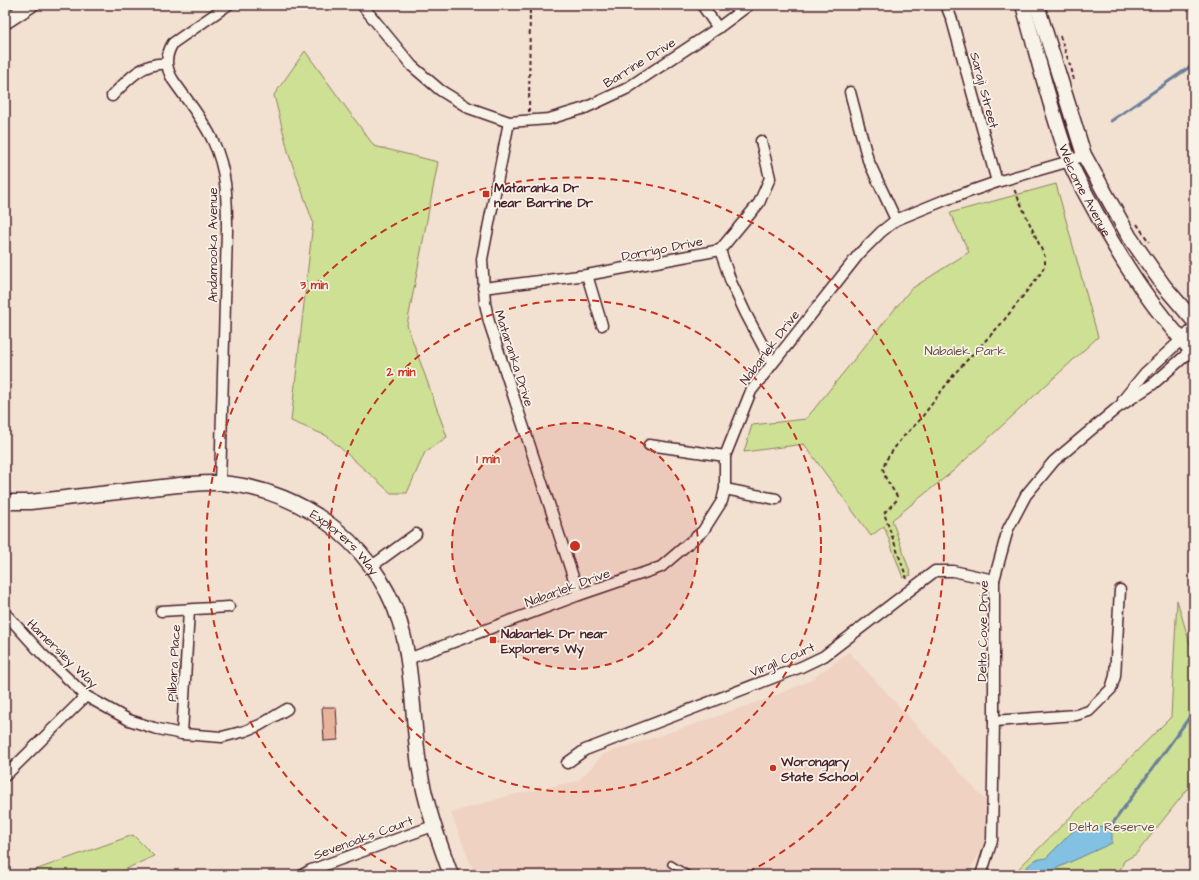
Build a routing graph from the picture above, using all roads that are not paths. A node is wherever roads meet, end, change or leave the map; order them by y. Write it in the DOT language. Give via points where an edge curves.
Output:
graph roads {
  1 [pos="31,5"];
  2 [pos="228,5"];
  3 [pos="362,5"];
  4 [pos="702,5"];
  5 [pos="749,5"];
  6 [pos="946,5"];
  7 [pos="1023,5"];
  8 [pos="1037,5"];
  9 [pos="5,22"];
  10 [pos="718,28"];
  11 [pos="166,64"];
  12 [pos="850,92"];
  13 [pos="112,96"];
  14 [pos="509,122"];
  15 [pos="761,141"];
  16 [pos="1084,155"];
  17 [pos="1070,161"];
  18 [pos="997,182"];
  19 [pos="896,220"];
  20 [pos="720,250"];
  21 [pos="587,275"];
  22 [pos="483,288"];
  23 [pos="1194,321"];
  24 [pos="602,325"];
  25 [pos="1194,328"];
  26 [pos="1181,339"];
  27 [pos="1193,351"];
  28 [pos="772,363"];
  29 [pos="1117,408"];
  30 [pos="649,445"];
  31 [pos="725,456"];
  32 [pos="220,483"];
  33 [pos="725,489"];
  34 [pos="776,499"];
  35 [pos="5,502"];
  36 [pos="416,534"];
  37 [pos="372,566"];
  38 [pos="994,580"];
  39 [pos="1120,590"];
  40 [pos="579,595"];
  41 [pos="229,607"];
  42 [pos="189,610"];
  43 [pos="161,612"];
  44 [pos="5,613"];
  45 [pos="408,659"];
  46 [pos="86,696"];
  47 [pos="287,709"];
  48 [pos="994,721"];
  49 [pos="182,734"];
  50 [pos="567,763"];
  51 [pos="5,776"];
  52 [pos="433,826"];
  53 [pos="671,864"];
  54 [pos="302,875"];
  55 [pos="451,875"];
  56 [pos="689,875"];
  57 [pos="981,875"];
  1 -- 9 [label="street"];
  2 -- 11 [label="street" via="173,43"];
  3 -- 14 [label="street, Barrine Drive" via="412,66 435,86 469,108"];
  4 -- 10 [label="street"];
  5 -- 10 [label="street, Barrine Drive"];
  6 -- 18 [label="street, Saraji Street"];
  7 -- 17 [label="street, Welcome Avenue" via="1057,126"];
  8 -- 16 [label="street, Welcome Avenue"];
  10 -- 14 [label="street, Barrine Drive" via="626,89 584,108 549,119"];
  11 -- 13 [label="street" via="156,64 141,70"];
  11 -- 32 [label="street, Andamooka Avenue" via="173,80 213,140 222,164 227,191"];
  12 -- 19 [label="street" via="868,160"];
  14 -- 22 [label="street, Mataranka Drive" via="482,259"];
  15 -- 20 [label="street, Dorrigo Drive" via="770,178 759,203"];
  16 -- 17 [label="street, Nabarlek Drive"];
  16 -- 23 [label="street, Welcome Avenue" via="1129,236 1164,286"];
  17 -- 18 [label="street, Nabarlek Drive"];
  17 -- 26 [label="street, Welcome Avenue" via="1114,246 1150,300"];
  18 -- 19 [label="street, Nabarlek Drive"];
  19 -- 28 [label="street, Nabarlek Drive" via="858,254"];
  20 -- 21 [label="street, Dorrigo Drive"];
  20 -- 28 [label="street" via="731,282"];
  21 -- 22 [label="street, Dorrigo Drive"];
  21 -- 24 [label="street"];
  22 -- 40 [label="street, Mataranka Drive" via="489,322"];
  25 -- 26 [label="street, Delta Cove Drive"];
  26 -- 27 [label="street, Welcome Avenue"];
  26 -- 29 [label="street, Delta Cove Drive" via="1144,374"];
  27 -- 29 [label="street, Delta Cove Drive" via="1153,384"];
  28 -- 31 [label="street, Nabarlek Drive" via="751,391"];
  29 -- 38 [label="street, Delta Cove Drive" via="1054,461 1026,495 1008,529"];
  30 -- 31 [label="street"];
  31 -- 33 [label="street, Nabarlek Drive"];
  32 -- 35 [label="street, Explorers Way" via="30,502"];
  32 -- 37 [label="street, Explorers Way" via="275,495 309,510 338,530"];
  33 -- 34 [label="street"];
  33 -- 40 [label="street, Nabarlek Drive" via="722,501 703,531 661,567"];
  36 -- 37 [label="street"];
  37 -- 45 [label="street, Explorers Way" via="393,604"];
  38 -- 48 [label="street, Delta Cove Drive"];
  38 -- 50 [label="street, Virgil Court" via="953,571 935,571 824,656 584,750"];
  39 -- 48 [label="street" via="1114,676 1111,689 1101,700 1089,711 1076,715"];
  40 -- 45 [label="street, Nabarlek Drive"];
  41 -- 42 [label="street, Pilbara Place"];
  42 -- 43 [label="street"];
  42 -- 49 [label="street, Pilbara Place"];
  44 -- 46 [label="street, Hamersley Way" via="42,654"];
  45 -- 52 [label="street, Explorers Way" via="420,767"];
  46 -- 49 [label="street, Hamersley Way" via="128,720"];
  46 -- 51 [label="street"];
  47 -- 49 [label="street, Hamersley Way" via="234,735 222,737"];
  48 -- 57 [label="street, Delta Cove Drive" via="992,840"];
  52 -- 54 [label="street, Sevenoaks Court"];
  52 -- 55 [label="street, Explorers Way"];
  53 -- 56 [label="lane"];
}
